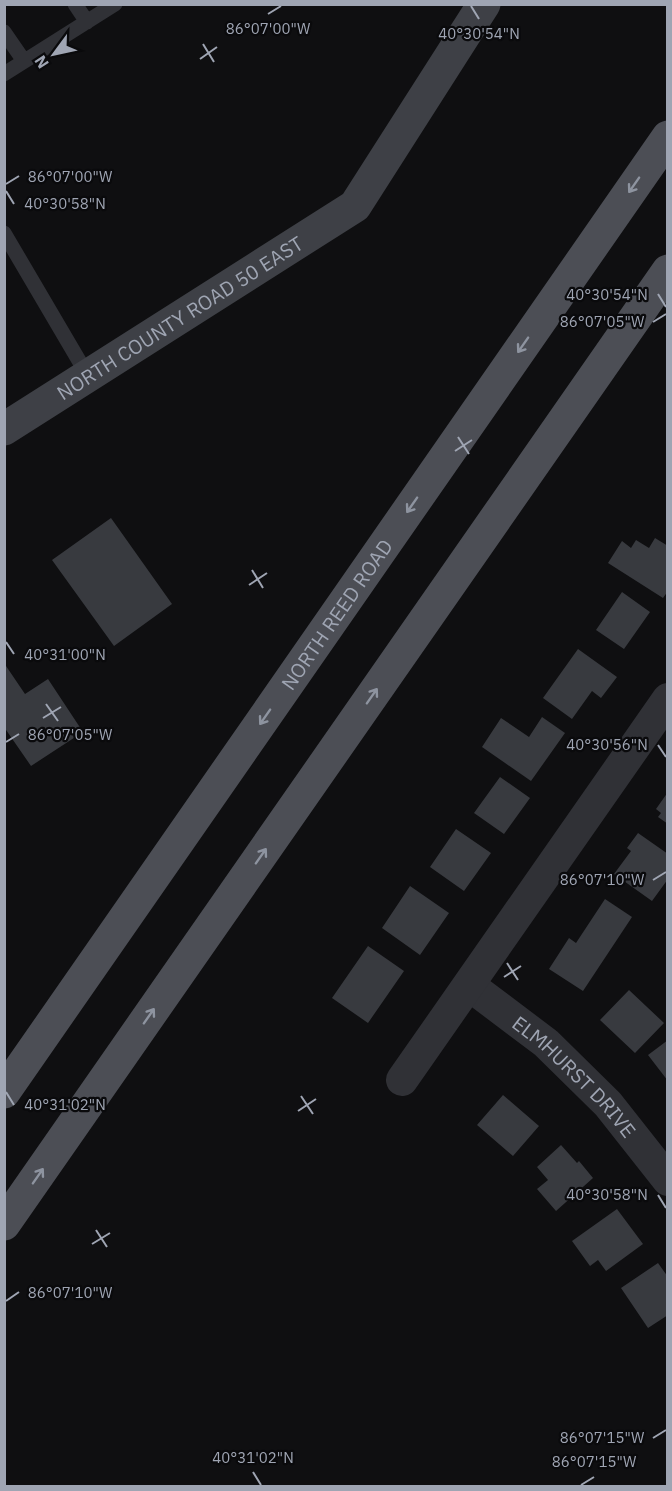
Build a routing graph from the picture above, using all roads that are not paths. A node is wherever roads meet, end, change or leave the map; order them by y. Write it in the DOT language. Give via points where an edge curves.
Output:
graph roads {
  1 [pos="75,4"];
  2 [pos="115,4"];
  3 [pos="484,4"];
  4 [pos="87,22"];
  5 [pos="4,32"];
  6 [pos="24,61"];
  7 [pos="4,74"];
  8 [pos="668,137"];
  9 [pos="4,233"];
  10 [pos="668,271"];
  11 [pos="88,376"];
  12 [pos="4,429"];
  13 [pos="668,699"];
  14 [pos="469,985"];
  15 [pos="402,1080"];
  16 [pos="4,1092"];
  17 [pos="668,1180"];
  18 [pos="4,1224"];
  1 -- 4 [label="lane"];
  2 -- 4 [label="lane"];
  3 -- 11 [label="street, NORTH COUNTY ROAD 50 EAST" via="355,206"];
  4 -- 6 [label="lane"];
  5 -- 6 [label="lane"];
  6 -- 7 [label="lane"];
  8 -- 16 [label="main road, NORTH REED ROAD, one-way"];
  9 -- 11 [label="lane"];
  18 -- 10 [label="main road, one-way"];
  11 -- 12 [label="street, NORTH COUNTY ROAD 50 EAST"];
  13 -- 14 [label="street"];
  14 -- 15 [label="street"];
  14 -- 17 [label="street, ELMHURST DRIVE" via="546,1043 608,1104"];
}
